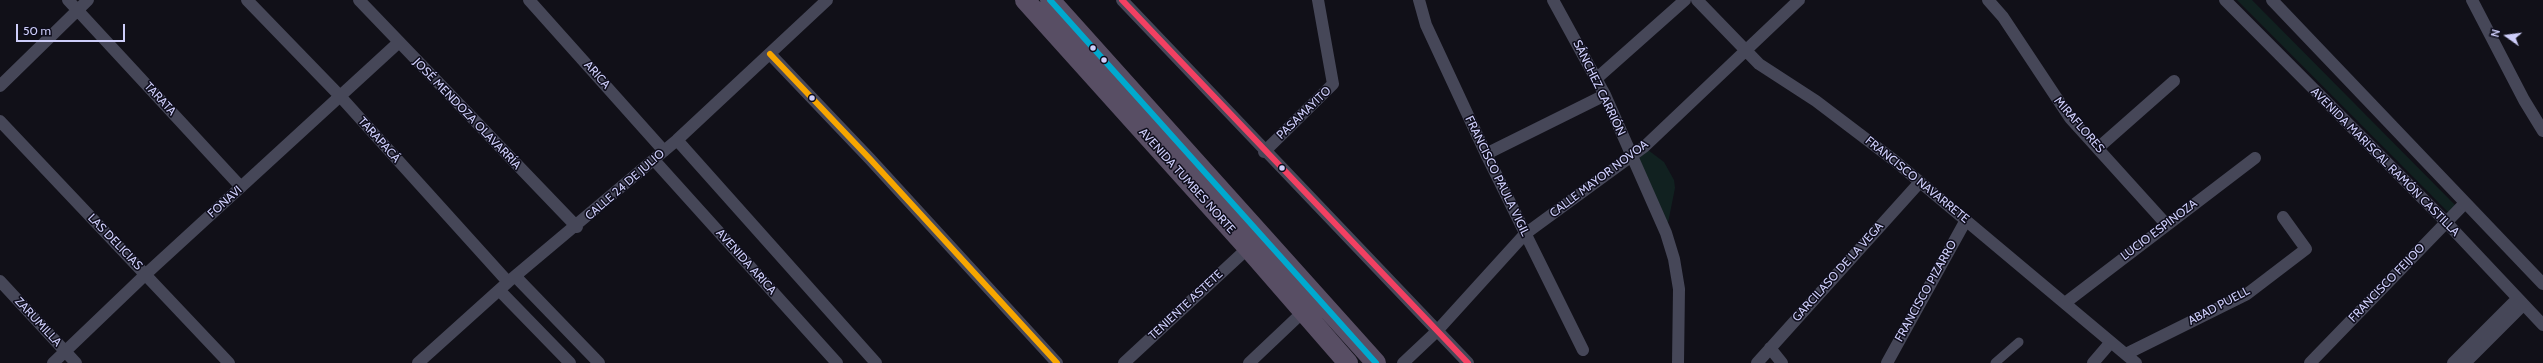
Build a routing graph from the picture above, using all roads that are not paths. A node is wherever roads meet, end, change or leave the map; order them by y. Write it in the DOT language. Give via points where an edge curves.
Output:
graph roads {
  1 [pos="68,0"];
  2 [pos="88,0"];
  3 [pos="248,0"];
  4 [pos="359,0"];
  5 [pos="529,0"];
  6 [pos="827,0"];
  7 [pos="1025,0"];
  8 [pos="1050,0"];
  9 [pos="1122,0"];
  10 [pos="1318,0"];
  11 [pos="1419,0"];
  12 [pos="1553,0"];
  13 [pos="1685,0"];
  14 [pos="1697,0"];
  15 [pos="1799,0"];
  16 [pos="1988,0"];
  17 [pos="2225,0"];
  18 [pos="2272,0"];
  19 [pos="2472,0"];
  20 [pos="78,10"];
  21 [pos="398,43"];
  22 [pos="1745,51"];
  23 [pos="770,54"];
  24 [pos="1596,79"];
  25 [pos="2174,82"];
  26 [pos="0,86"];
  27 [pos="339,95"];
  28 [pos="1605,95"];
  29 [pos="0,121"];
  30 [pos="2543,131"];
  31 [pos="677,140"];
  32 [pos="2098,148"];
  33 [pos="664,151"];
  34 [pos="1264,152"];
  35 [pos="1486,154"];
  36 [pos="1631,155"];
  37 [pos="2254,158"];
  38 [pos="654,160"];
  39 [pos="1920,182"];
  40 [pos="241,187"];
  41 [pos="2465,203"];
  42 [pos="2283,217"];
  43 [pos="1966,220"];
  44 [pos="2446,222"];
  45 [pos="2166,224"];
  46 [pos="576,227"];
  47 [pos="1525,234"];
  48 [pos="1248,248"];
  49 [pos="146,274"];
  50 [pos="0,281"];
  51 [pos="507,283"];
  52 [pos="2543,284"];
  53 [pos="2520,302"];
  54 [pos="2065,303"];
  55 [pos="1304,311"];
  56 [pos="2543,326"];
  57 [pos="1436,332"];
  58 [pos="2019,342"];
  59 [pos="2111,342"];
  60 [pos="1770,348"];
  61 [pos="1583,350"];
  62 [pos="66,351"];
  63 [pos="2126,354"];
  64 [pos="53,363"];
  65 [pos="76,363"];
  66 [pos="229,363"];
  67 [pos="418,363"];
  68 [pos="570,363"];
  69 [pos="599,363"];
  70 [pos="837,363"];
  71 [pos="876,363"];
  72 [pos="1057,363"];
  73 [pos="1124,363"];
  74 [pos="1249,363"];
  75 [pos="1348,363"];
  76 [pos="1376,363"];
  77 [pos="1402,363"];
  78 [pos="1468,363"];
  79 [pos="1678,363"];
  80 [pos="1757,363"];
  81 [pos="1782,363"];
  82 [pos="1887,363"];
  83 [pos="1995,363"];
  84 [pos="2093,363"];
  85 [pos="2136,363"];
  86 [pos="2310,363"];
  87 [pos="2453,363"];
  88 [pos="2465,363"];
  1 -- 20 [label="street"];
  2 -- 20 [label="street"];
  3 -- 27 [label="street, TARAPACÁ"];
  4 -- 21 [label="street, JOSÉ MENDOZA OLAVARRÍA"];
  5 -- 33 [label="street, ARICA"];
  6 -- 23 [label="street, CALLE 24 DE JULIO"];
  7 -- 48 [label="highway, AVENIDA TUMBES NORTE"];
  8 -- 76 [label="highway, AVENIDA TUMBES NORTE"];
  9 -- 34 [label="street"];
  10 -- 34 [label="street, PASAMAYITO" via="1333,84"];
  11 -- 35 [label="street, FRANCISCO PAULA VIGIL" via="1426,25"];
  12 -- 24 [label="street, SÁNCHEZ CARRIÓN"];
  13 -- 24 [label="street"];
  14 -- 22 [label="street, FRANCISCO NAVARRETE"];
  15 -- 22 [label="street, CALLE MAYOR NOVOA"];
  16 -- 32 [label="street, MIRAFLORES" via="2004,17 2051,93"];
  17 -- 44 [label="street, AVENIDA MARISCAL RAMÓN CASTILLA"];
  18 -- 41 [label="street"];
  19 -- 30 [label="street"];
  20 -- 26 [label="street"];
  20 -- 40 [label="street, TARATA"];
  21 -- 27 [label="street, FONAVI"];
  21 -- 46 [label="street, JOSÉ MENDOZA OLAVARRÍA"];
  22 -- 36 [label="street, CALLE MAYOR NOVOA" via="1644,147"];
  22 -- 39 [label="street, FRANCISCO NAVARRETE" via="1759,64 1816,101"];
  23 -- 31 [label="street, CALLE 24 DE JULIO"];
  23 -- 72 [label="street"];
  24 -- 28 [label="street, SÁNCHEZ CARRIÓN"];
  25 -- 32 [label="street"];
  27 -- 40 [label="street, FONAVI"];
  27 -- 51 [label="street, TARAPACÁ"];
  28 -- 35 [label="street"];
  28 -- 36 [label="street, SÁNCHEZ CARRIÓN"];
  29 -- 49 [label="street, LAS DELICIAS"];
  31 -- 33 [label="street, CALLE 24 DE JULIO"];
  31 -- 71 [label="street"];
  32 -- 45 [label="street, MIRAFLORES"];
  33 -- 38 [label="street, CALLE 24 DE JULIO"];
  34 -- 57 [label="street"];
  35 -- 47 [label="street, FRANCISCO PAULA VIGIL"];
  36 -- 47 [label="street, CALLE MAYOR NOVOA"];
  36 -- 79 [label="street, SÁNCHEZ CARRIÓN" via="1666,233 1674,259 1679,289"];
  37 -- 45 [label="street, LUCIO ESPINOZA"];
  38 -- 46 [label="street, CALLE 24 DE JULIO"];
  38 -- 70 [label="street, AVENIDA ARICA"];
  39 -- 43 [label="street, FRANCISCO NAVARRETE"];
  39 -- 60 [label="street, GARCILASO DE LA VEGA"];
  40 -- 49 [label="street, FONAVI"];
  41 -- 44 [label="street, FRANCISCO FEIJOO"];
  41 -- 52 [label="street"];
  42 -- 63 [label="street, ABAD PUELL" via="2306,249 2247,294"];
  43 -- 54 [label="street, FRANCISCO NAVARRETE"];
  43 -- 82 [label="street, FRANCISCO PIZARRO"];
  44 -- 53 [label="street, AVENIDA MARISCAL RAMÓN CASTILLA"];
  44 -- 86 [label="street, FRANCISCO FEIJOO"];
  45 -- 54 [label="street, LUCIO ESPINOZA"];
  46 -- 51 [label="street, CALLE 24 DE JULIO"];
  47 -- 57 [label="street, CALLE MAYOR NOVOA"];
  47 -- 61 [label="street, FRANCISCO PAULA VIGIL"];
  48 -- 55 [label="highway, AVENIDA TUMBES NORTE"];
  48 -- 73 [label="street, TENIENTE ASTETE"];
  49 -- 62 [label="street, FONAVI"];
  49 -- 66 [label="street, LAS DELICIAS"];
  50 -- 62 [label="street, ZARUMILLA"];
  51 -- 67 [label="street, CALLE 24 DE JULIO"];
  51 -- 68 [label="street"];
  51 -- 69 [label="street"];
  53 -- 56 [label="street, AVENIDA MARISCAL RAMÓN CASTILLA"];
  53 -- 87 [label="street"];
  53 -- 88 [label="street"];
  54 -- 59 [label="street, FRANCISCO NAVARRETE"];
  55 -- 74 [label="street"];
  55 -- 75 [label="highway, AVENIDA TUMBES NORTE"];
  57 -- 77 [label="street, CALLE MAYOR NOVOA"];
  57 -- 78 [label="street"];
  58 -- 83 [label="street"];
  59 -- 63 [label="street, FRANCISCO NAVARRETE"];
  59 -- 84 [label="street"];
  60 -- 80 [label="street, GARCILASO DE LA VEGA"];
  60 -- 81 [label="street"];
  62 -- 64 [label="street, FONAVI"];
  62 -- 65 [label="street, ZARUMILLA"];
  63 -- 85 [label="street, FRANCISCO NAVARRETE"];
}
